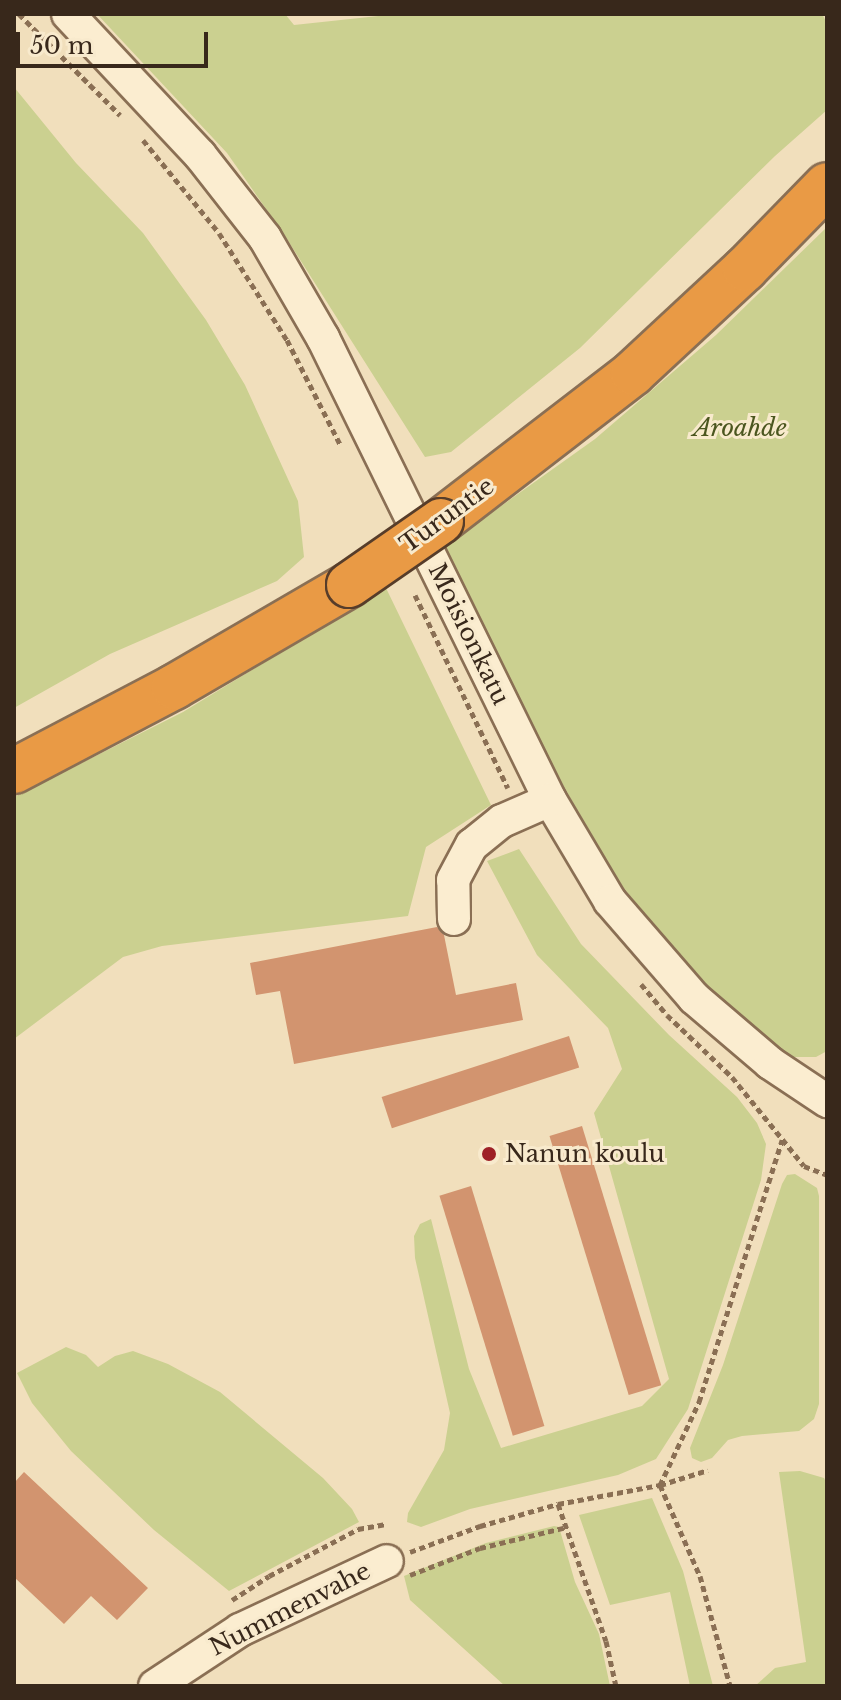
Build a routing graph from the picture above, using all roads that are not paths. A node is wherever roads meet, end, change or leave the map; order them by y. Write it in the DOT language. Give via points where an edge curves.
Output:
graph roads {
  1 [pos="68,14"];
  2 [pos="827,185"];
  3 [pos="14,771"];
  4 [pos="550,800"];
  5 [pos="454,919"];
  6 [pos="827,1101"];
  7 [pos="397,1568"];
  8 [pos="155,1686"];
  1 -- 4 [label="street, Moisionkatu" via="200,155 265,238 323,338"];
  2 -- 3 [label="highway, Turuntie, bridge" via="633,373 441,521 349,585 174,687"];
  4 -- 5 [label="street" via="502,821 472,845 453,880"];
  4 -- 6 [label="street, Moisionkatu" via="610,901 694,998 770,1063"];
  7 -- 8 [label="street, Nummenvahe" via="240,1630"];
}
